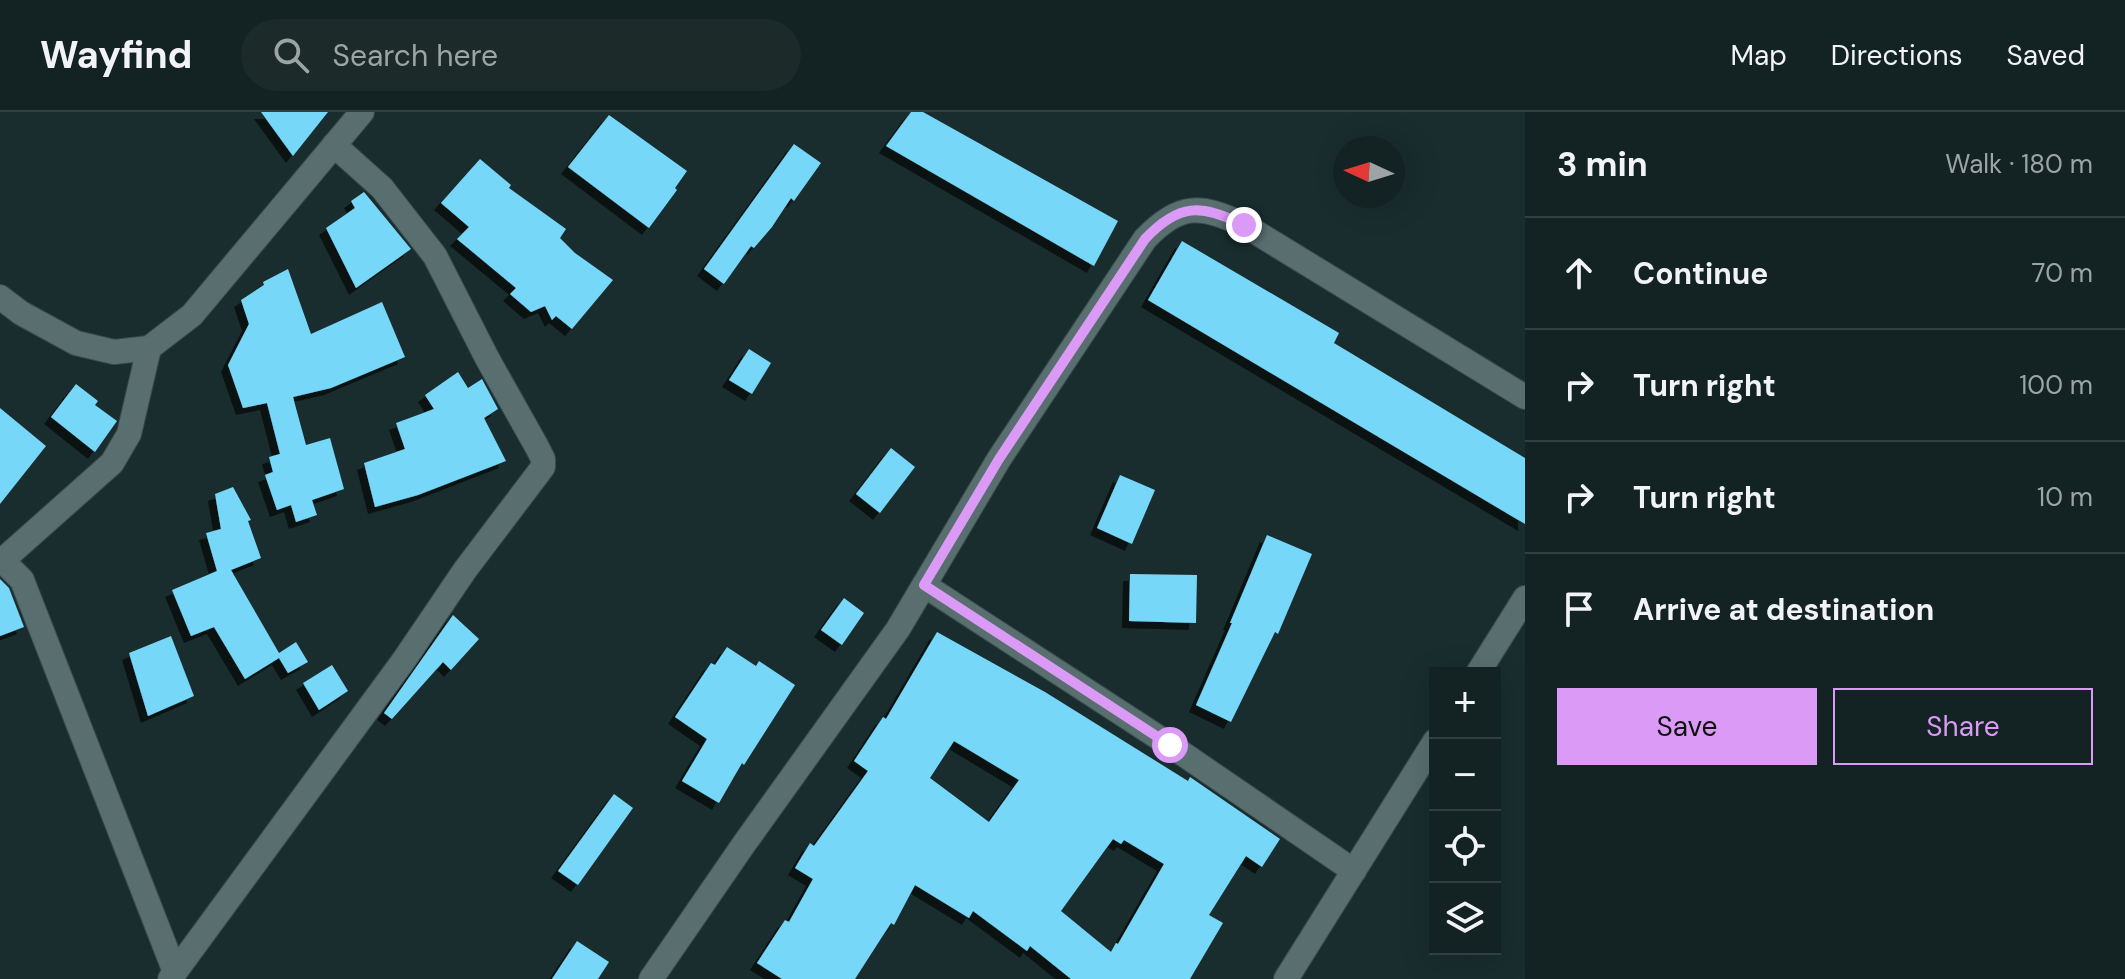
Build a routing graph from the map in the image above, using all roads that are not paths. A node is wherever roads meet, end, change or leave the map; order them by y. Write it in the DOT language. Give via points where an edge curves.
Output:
graph roads {
  1 [pos="362,112"];
  2 [pos="334,145"];
  3 [pos="0,297"];
  4 [pos="149,348"];
  5 [pos="1525,397"];
  6 [pos="2,558"];
  7 [pos="924,585"];
  8 [pos="1525,598"];
  9 [pos="1482,667"];
  10 [pos="1429,751"];
  11 [pos="1354,871"];
  12 [pos="172,976"];
  13 [pos="651,979"];
  14 [pos="1286,979"];
  1 -- 2 [label="street"];
  2 -- 4 [label="street" via="192,315"];
  2 -- 12 [label="street" via="382,188 435,256 543,467"];
  3 -- 4 [label="street" via="76,343 114,352"];
  4 -- 6 [label="street" via="129,434 112,463"];
  5 -- 7 [label="street" via="1244,225 1215,211 1183,211 1161,222 1136,252 999,459"];
  6 -- 12 [label="street" via="22,580"];
  7 -- 11 [label="street"];
  7 -- 13 [label="street"];
  8 -- 9 [label="street"];
  10 -- 11 [label="street"];
  11 -- 14 [label="street"];
}
